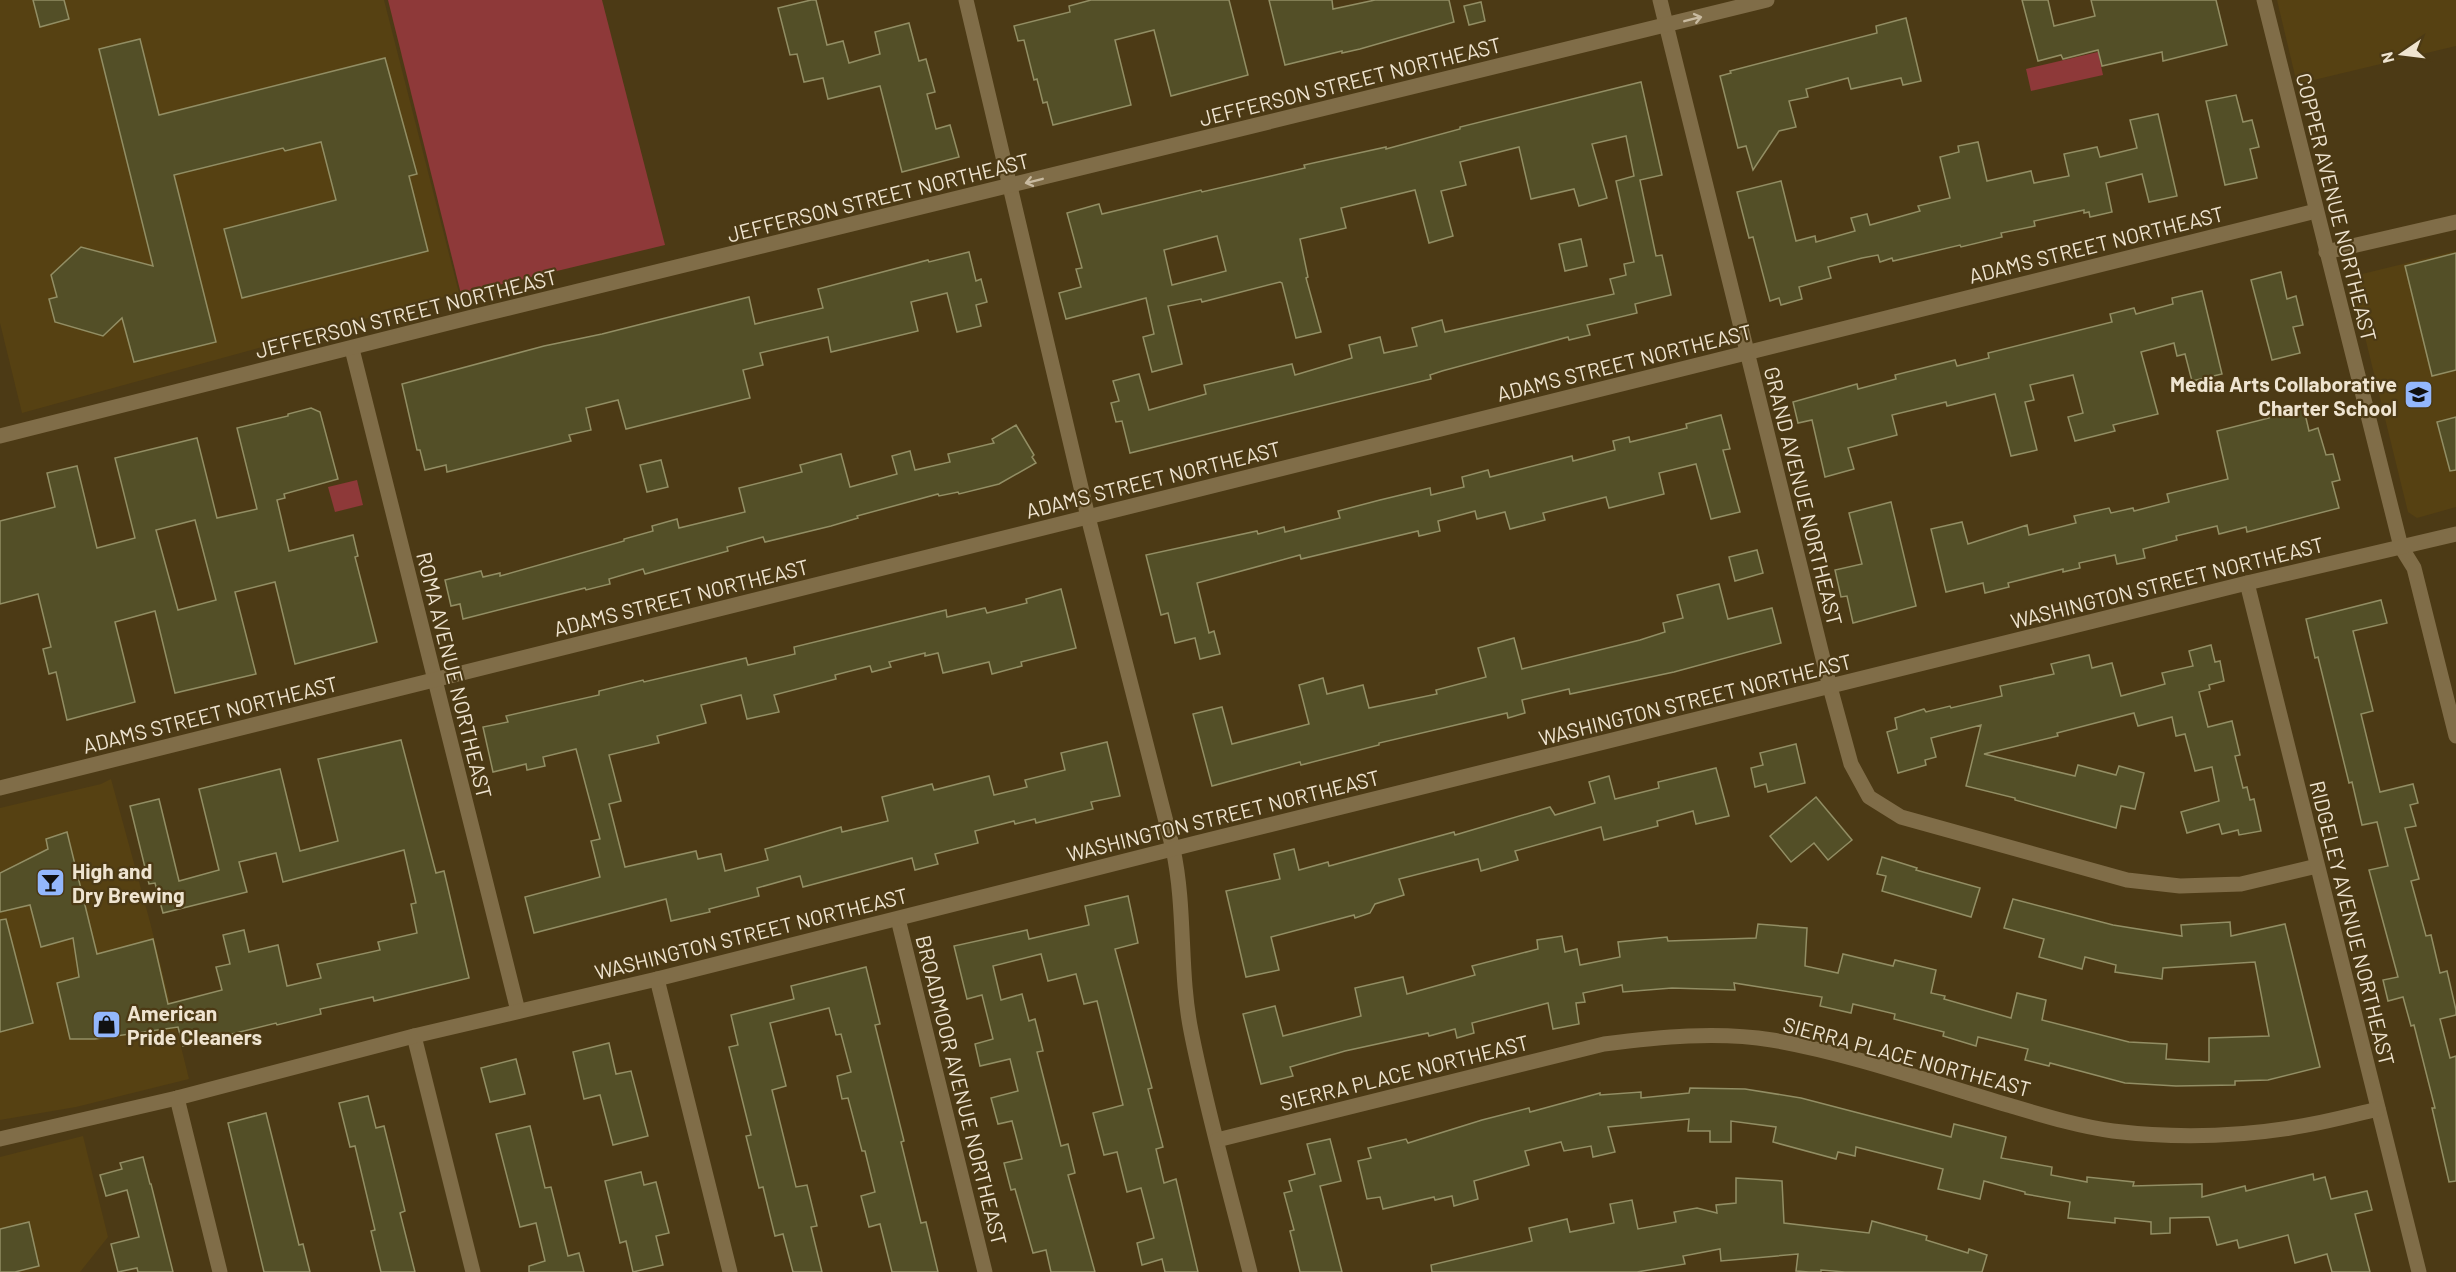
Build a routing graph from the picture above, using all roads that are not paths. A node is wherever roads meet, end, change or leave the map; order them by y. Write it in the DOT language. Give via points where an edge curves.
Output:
graph roads {
  1 [pos="966,0"];
  2 [pos="1660,0"];
  3 [pos="1767,0"];
  4 [pos="2264,0"];
  5 [pos="1666,25"];
  6 [pos="1011,186"];
  7 [pos="2316,211"];
  8 [pos="2456,222"];
  9 [pos="2326,252"];
  10 [pos="352,349"];
  11 [pos="1747,353"];
  12 [pos="0,436"];
  13 [pos="1088,517"];
  14 [pos="2456,534"];
  15 [pos="2401,547"];
  16 [pos="2247,583"];
  17 [pos="435,680"];
  18 [pos="1830,687"];
  19 [pos="2456,735"];
  20 [pos="0,788"];
  21 [pos="1173,849"];
  22 [pos="2318,866"];
  23 [pos="898,918"];
  24 [pos="657,979"];
  25 [pos="518,1011"];
  26 [pos="414,1036"];
  27 [pos="177,1098"];
  28 [pos="2378,1109"];
  29 [pos="0,1139"];
  30 [pos="1217,1140"];
  31 [pos="220,1272"];
  32 [pos="473,1272"];
  33 [pos="730,1272"];
  34 [pos="985,1272"];
  35 [pos="1250,1272"];
  36 [pos="2419,1272"];
  1 -- 6 [label="street"];
  2 -- 5 [label="street, GRAND AVENUE NORTHEAST"];
  5 -- 3 [label="street, JEFFERSON STREET NORTHEAST, one-way"];
  4 -- 7 [label="street, COPPER AVENUE NORTHEAST"];
  5 -- 6 [label="street, JEFFERSON STREET NORTHEAST, one-way"];
  5 -- 11 [label="street, GRAND AVENUE NORTHEAST"];
  6 -- 10 [label="street, JEFFERSON STREET NORTHEAST"];
  6 -- 13 [label="street"];
  7 -- 9 [label="street, COPPER AVENUE NORTHEAST"];
  7 -- 11 [label="street, ADAMS STREET NORTHEAST"];
  8 -- 9 [label="street"];
  9 -- 15 [label="street, COPPER AVENUE NORTHEAST"];
  10 -- 12 [label="street, JEFFERSON STREET NORTHEAST"];
  10 -- 17 [label="street, ROMA AVENUE NORTHEAST"];
  11 -- 13 [label="street, ADAMS STREET NORTHEAST"];
  11 -- 18 [label="street, GRAND AVENUE NORTHEAST"];
  13 -- 17 [label="street, ADAMS STREET NORTHEAST"];
  13 -- 21 [label="street"];
  14 -- 15 [label="street, WASHINGTON STREET NORTHEAST"];
  15 -- 16 [label="street, WASHINGTON STREET NORTHEAST"];
  15 -- 19 [label="street, COPPER AVENUE NORTHEAST" via="2414,568"];
  16 -- 18 [label="street, WASHINGTON STREET NORTHEAST"];
  16 -- 22 [label="street, RIDGELEY AVENUE NORTHEAST"];
  17 -- 20 [label="street, ADAMS STREET NORTHEAST"];
  17 -- 25 [label="street, ROMA AVENUE NORTHEAST"];
  18 -- 21 [label="street, WASHINGTON STREET NORTHEAST"];
  18 -- 22 [label="street, GRAND AVENUE NORTHEAST" via="1851,764 1869,797 1900,817 2127,880 2180,886 2241,884"];
  21 -- 23 [label="street, WASHINGTON STREET NORTHEAST"];
  21 -- 30 [label="street" via="1180,882 1183,969 1191,1030"];
  22 -- 28 [label="street, RIDGELEY AVENUE NORTHEAST"];
  23 -- 24 [label="street, WASHINGTON STREET NORTHEAST"];
  23 -- 34 [label="street, BROADMOOR AVENUE NORTHEAST"];
  24 -- 25 [label="street, WASHINGTON STREET NORTHEAST"];
  24 -- 33 [label="street"];
  25 -- 26 [label="street, WASHINGTON STREET NORTHEAST"];
  26 -- 27 [label="street, WASHINGTON STREET NORTHEAST"];
  26 -- 32 [label="street"];
  27 -- 29 [label="street, WASHINGTON STREET NORTHEAST"];
  27 -- 31 [label="street"];
  28 -- 30 [label="street, SIERRA PLACE NORTHEAST" via="2290,1128 2220,1135 2112,1131 2057,1119 1822,1051 1780,1042 1711,1036 1604,1044"];
  28 -- 36 [label="street, RIDGELEY AVENUE NORTHEAST"];
  30 -- 35 [label="street"];
}
